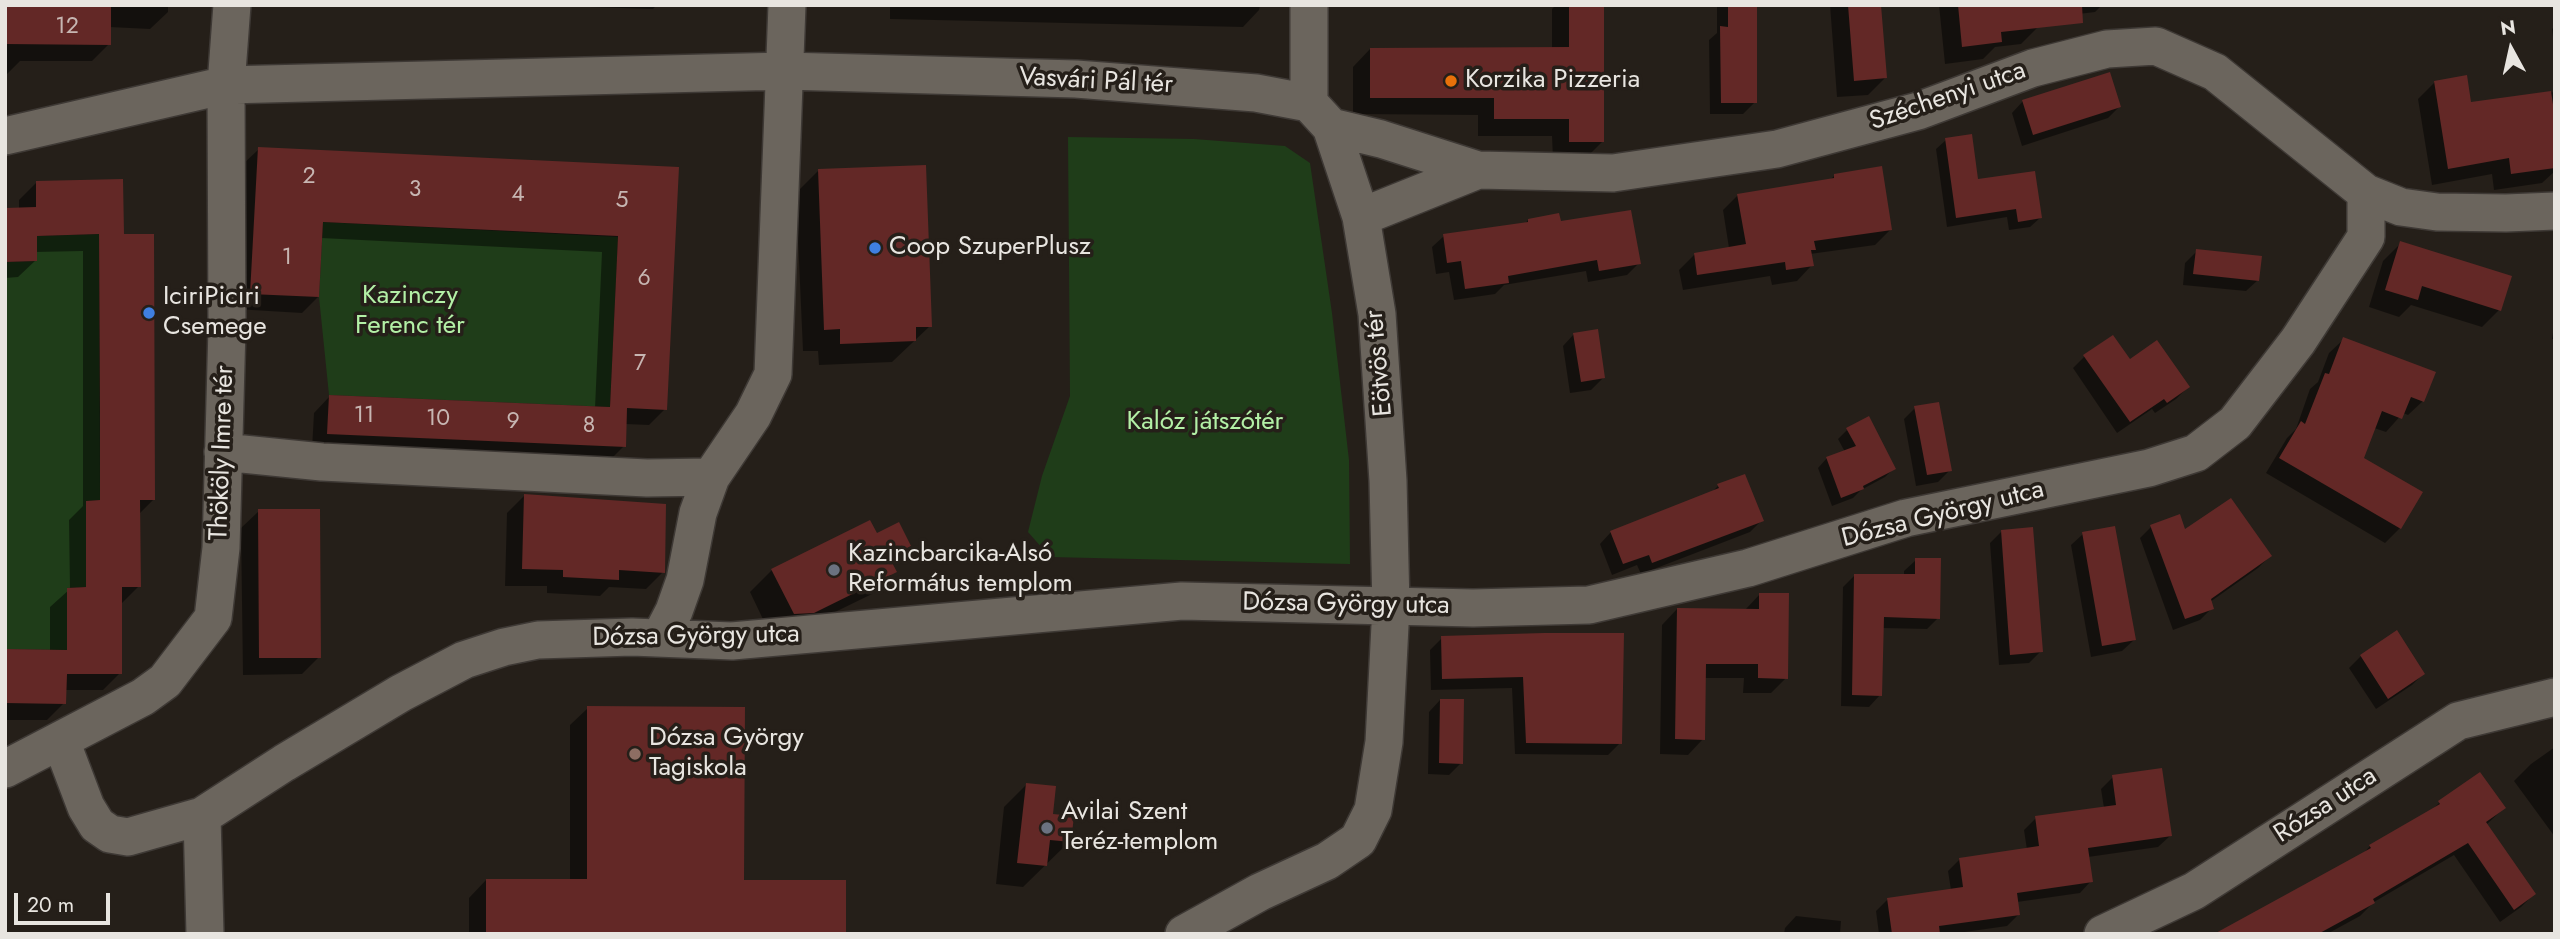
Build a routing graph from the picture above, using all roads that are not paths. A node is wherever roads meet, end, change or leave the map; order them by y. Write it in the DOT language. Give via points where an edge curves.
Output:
graph roads {
  1 [pos="232,5"];
  2 [pos="787,5"];
  3 [pos="1309,5"];
  4 [pos="785,71"];
  5 [pos="226,85"];
  6 [pos="1320,115"];
  7 [pos="5,136"];
  8 [pos="1478,170"];
  9 [pos="2366,193"];
  10 [pos="2555,211"];
  11 [pos="1361,217"];
  12 [pos="223,452"];
  13 [pos="711,477"];
  14 [pos="1391,606"];
  15 [pos="660,638"];
  16 [pos="2555,697"];
  17 [pos="61,741"];
  18 [pos="5,769"];
  19 [pos="202,816"];
  20 [pos="205,934"];
  21 [pos="1184,934"];
  22 [pos="2103,934"];
  1 -- 5 [label="street, Thököly Imre tér"];
  2 -- 4 [label="street"];
  3 -- 6 [label="street"];
  4 -- 5 [label="street"];
  4 -- 6 [label="street, Vasvári Pál tér" via="1076,79 1256,93"];
  4 -- 13 [label="street" via="773,374 753,415"];
  5 -- 7 [label="street"];
  5 -- 12 [label="street, Thököly Imre tér"];
  6 -- 8 [label="street, Széchenyi utca"];
  6 -- 11 [label="street, Eötvös tér"];
  8 -- 9 [label="street, Széchenyi utca" via="1613,173 1777,149 1918,111 2033,68 2107,49 2156,46 2215,72"];
  8 -- 11 [label="street"];
  9 -- 10 [label="street, Széchenyi utca" via="2401,207 2437,212"];
  9 -- 14 [label="street, Dózsa György utca" via="2366,237 2298,341 2235,423 2196,453 2149,468 1906,518 1748,568 1589,605"];
  11 -- 14 [label="street, Eötvös tér" via="1377,314"];
  12 -- 13 [label="street" via="322,462 607,477"];
  12 -- 17 [label="street, Thököly Imre tér" via="214,618 165,681"];
  13 -- 15 [label="street" via="698,513 685,580"];
  14 -- 15 [label="street, Dózsa György utca" via="1182,601 732,641"];
  14 -- 21 [label="street, Eötvös tér" via="1382,755 1373,810 1358,840"];
  15 -- 19 [label="street, Dózsa György utca" via="538,640 464,660 401,693"];
  16 -- 22 [label="street, Rózsa utca" via="2458,721 2194,891"];
  17 -- 18 [label="street, Thököly Imre tér"];
  17 -- 19 [label="street, Dózsa György utca" via="86,807 97,825 110,834 128,837"];
  19 -- 20 [label="street"];
}
